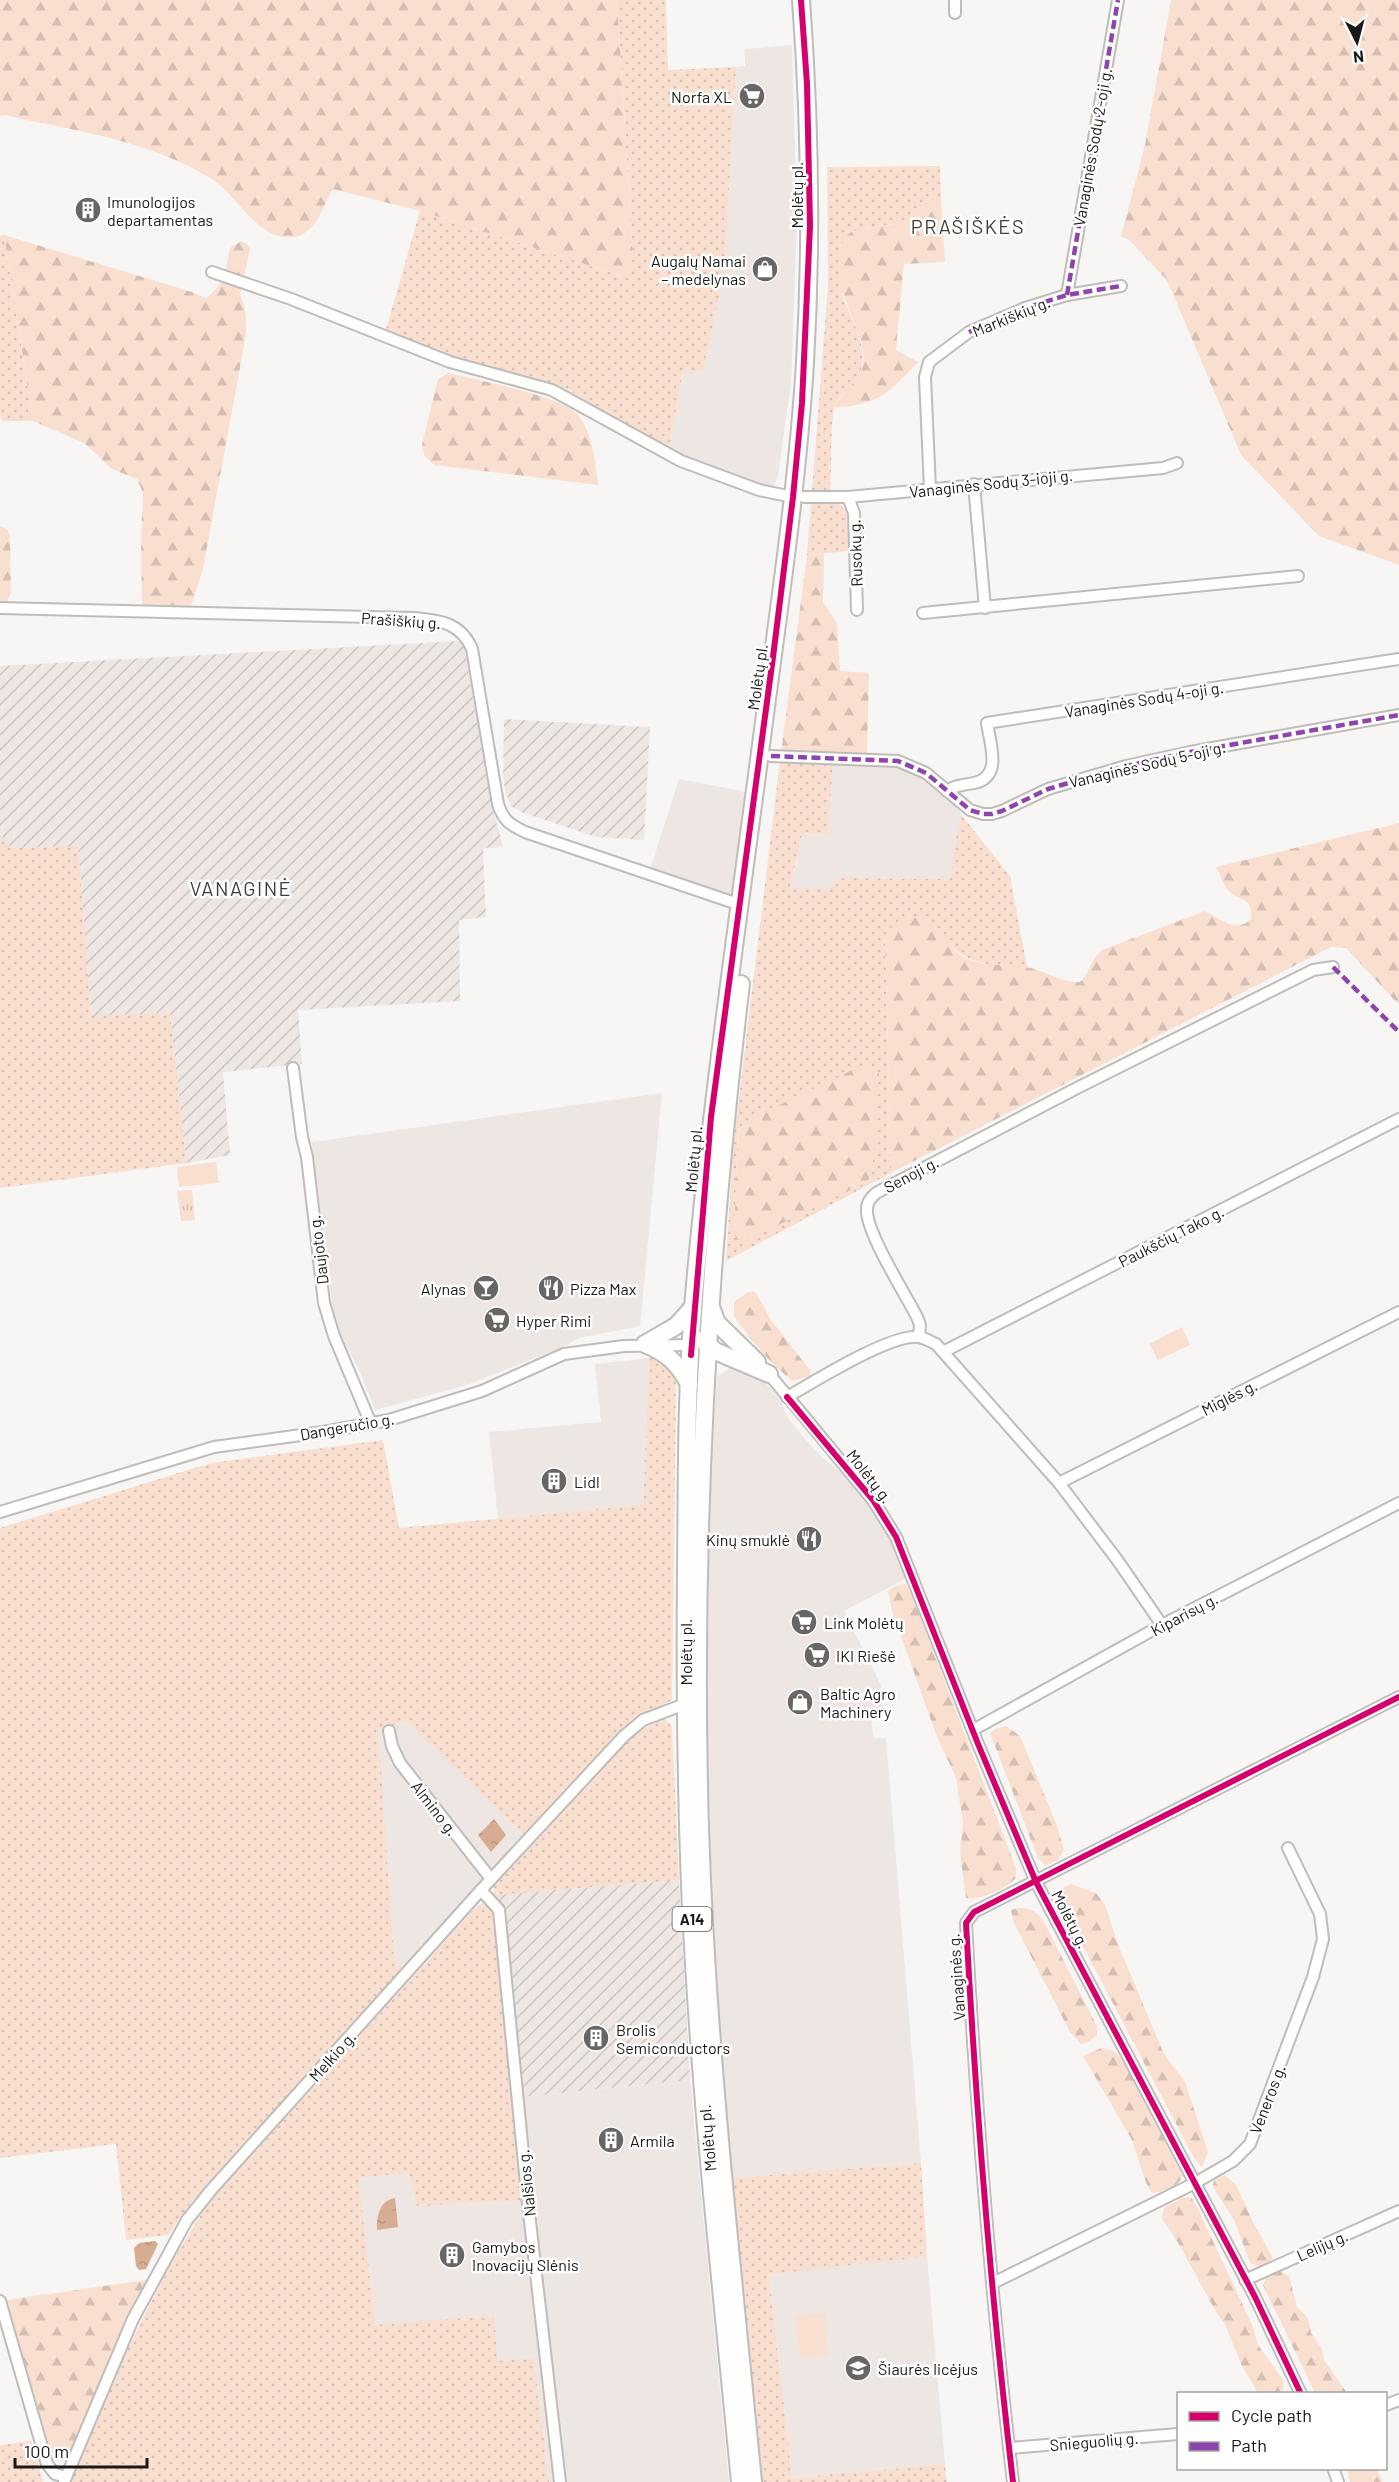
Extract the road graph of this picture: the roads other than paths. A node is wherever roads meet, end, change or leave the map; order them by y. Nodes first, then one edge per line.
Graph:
1 (801, 0) edge
2 (812, 0) edge
3 (955, 0) edge
4 (1118, 0) edge
5 (955, 13) dead end
6 (212, 272) dead end
7 (1120, 286) dead end
8 (1067, 295) junction
9 (1177, 463) dead end
10 (974, 484) junction
11 (930, 489) junction
12 (848, 496) junction
13 (799, 497) junction
14 (1298, 576) dead end
15 (0, 608) edge
16 (985, 608) junction
17 (857, 610) dead end
18 (923, 614) dead end
19 (1399, 659) edge
20 (1399, 715) edge
21 (771, 756) junction
22 (947, 791) junction
23 (741, 903) junction
24 (1333, 967) dead end
25 (293, 1068) dead end
26 (1399, 1119) edge
27 (710, 1303) junction
28 (1399, 1312) edge
29 (693, 1314) junction
30 (919, 1337) junction
31 (645, 1344) junction
32 (697, 1348) junction
33 (943, 1352) junction
34 (743, 1357) junction
35 (769, 1374) joint
36 (698, 1385) junction
37 (787, 1397) junction
38 (371, 1424) junction
39 (1059, 1483) junction
40 (1399, 1503) edge
41 (0, 1512) edge
42 (1162, 1626) junction
43 (1398, 1700) edge
44 (685, 1704) junction
45 (973, 1730) junction
46 (389, 1731) dead end
47 (1288, 1848) dead end
48 (491, 1880) junction
49 (1036, 1882) junction
50 (481, 1890) junction
51 (1195, 2183) junction
52 (1399, 2211) edge
53 (1245, 2280) junction
54 (993, 2283) junction
55 (0, 2301) edge
56 (1296, 2392) edge
57 (1177, 2434) edge
58 (1009, 2448) junction
59 (65, 2480) edge
60 (560, 2482) edge
61 (740, 2482) edge
62 (753, 2482) edge
63 (1013, 2482) edge

1 - 13 highway, Molėtų pl. / A14
2 - 13 highway, Molėtų pl. / A14
3 - 5 street
4 - 8 street, Vanaginės Sodų 2-oji g.
6 - 13 street, Vanaginės Sodų 3-ioji g.
7 - 8 street, Markiškių g.
8 - 11 street, Markiškių g.
9 - 10 street, Vanaginės Sodų 3-ioji g.
10 - 11 street, Vanaginės Sodų 3-ioji g.
10 - 16 street
11 - 12 street, Vanaginės Sodų 3-ioji g.
12 - 13 street, Vanaginės Sodų 3-ioji g.
12 - 17 street, Rusokų g.
13 - 21 highway, Molėtų pl. / A14
13 - 23 highway, Molėtų pl. / A14
14 - 16 street
15 - 23 street, Prašiškių g.
16 - 18 street
19 - 22 street, Vanaginės Sodų 4-oji g.
20 - 22 street, Vanaginės Sodų 5-oji g.
21 - 22 street, Vanaginės Sodų 5-oji g.
21 - 27 highway, Molėtų pl. / A14
23 - 29 highway, Molėtų pl. / A14
24 - 30 street, Senoji g.
25 - 38 street, Daujoto g.
26 - 33 street, Paukščių Tako g.
27 - 32 highway, Molėtų pl. / A14
27 - 34 highway
28 - 39 street, Miglės g.
29 - 31 highway
29 - 32 highway
30 - 33 street
30 - 37 street
31 - 32 street, Dangeručio g.
31 - 36 highway
31 - 38 street, Dangeručio g.
32 - 34 highway
32 - 36 highway, Molėtų pl. / A14
33 - 39 street
34 - 35 highway
34 - 36 highway
35 - 37 street, Molėtų g.
36 - 44 highway, Molėtų pl. / A14
36 - 62 highway, Molėtų pl. / A14
37 - 45 street, Molėtų g.
38 - 41 street, Dangeručio g.
39 - 42 street
40 - 42 street, Kiparisų g.
42 - 45 street, Kiparisų g.
43 - 49 street, Vanaginės g.
44 - 48 street, Melkio g.
44 - 61 highway, Molėtų pl. / A14
45 - 49 street, Molėtų g.
46 - 48 street, Almino g.
47 - 51 street, Veneros g.
48 - 50 street, Melkio g.
49 - 51 street, Molėtų g.
49 - 54 street, Vanaginės g.
50 - 59 street, Melkio g.
50 - 60 street, Nalšios g.
51 - 53 street, Molėtų g.
51 - 54 street, Veneros g.
52 - 53 street, Lelijų g.
53 - 56 street, Molėtų g.
54 - 58 street, Vanaginės g.
55 - 59 street
57 - 58 street, Snieguolių g.
58 - 63 street, Vanaginės g.

